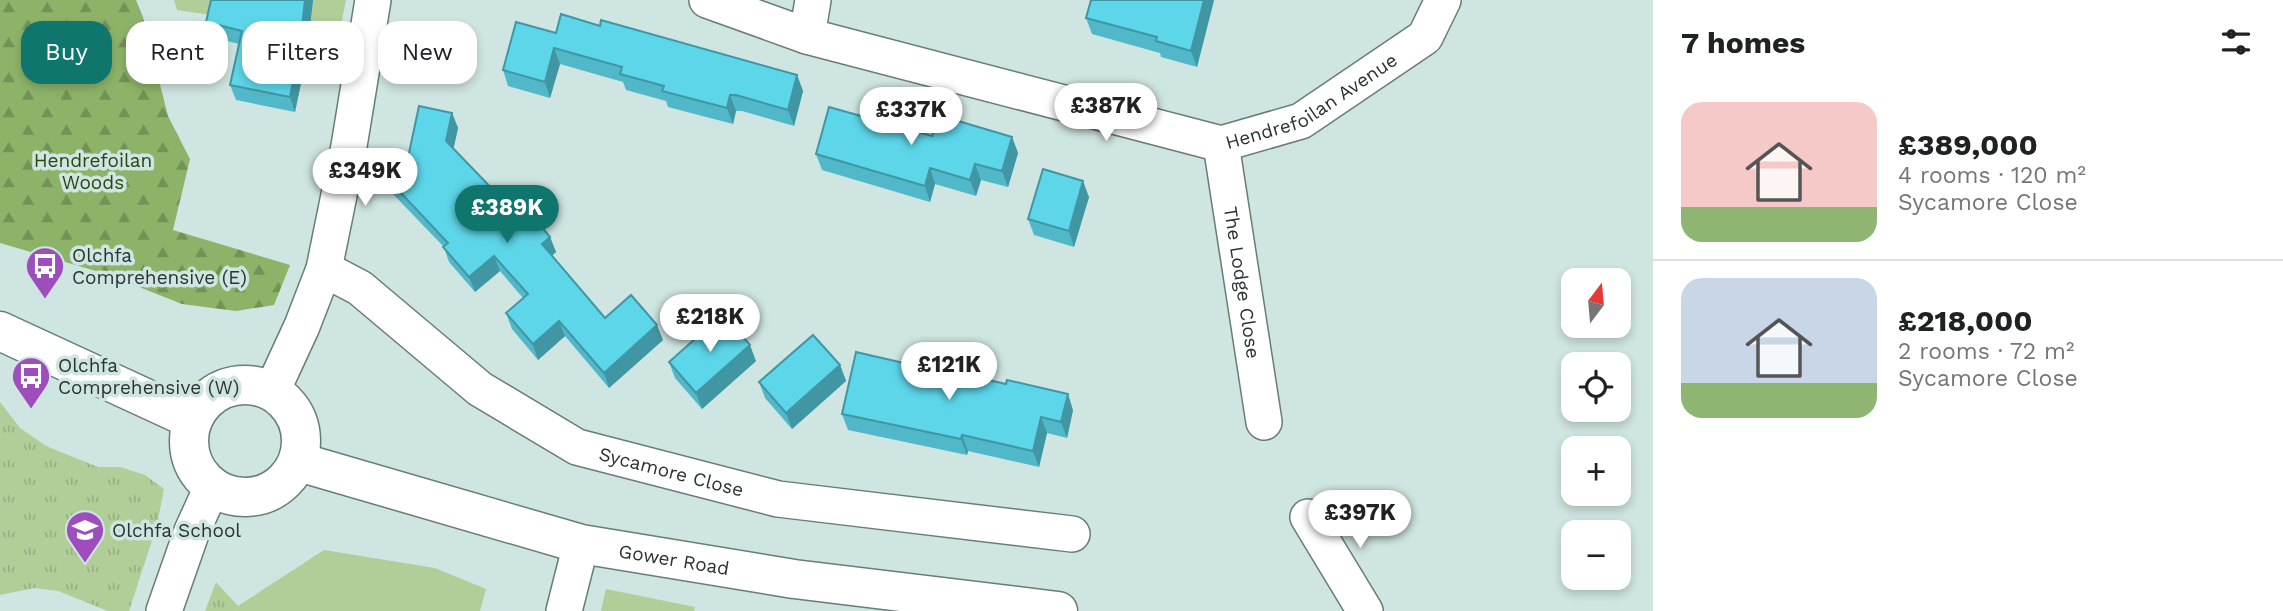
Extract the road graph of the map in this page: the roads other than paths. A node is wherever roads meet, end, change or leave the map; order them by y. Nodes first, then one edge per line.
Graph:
1 (373, 0) edge
2 (707, 0) edge
3 (813, 0) edge
4 (1443, 0) edge
5 (807, 36) junction
6 (1221, 144) junction
7 (324, 269) junction
8 (0, 331) edge
9 (272, 391) junction
10 (193, 420) junction
11 (1264, 422) dead end
12 (299, 462) junction
13 (212, 487) junction
14 (1308, 517) dead end
15 (1072, 534) dead end
16 (581, 544) junction
17 (164, 611) edge
18 (564, 611) edge
19 (1059, 611) edge
20 (1364, 611) edge

1 - 7 street
2 - 5 street, Hendrefoilan Avenue
3 - 5 street
4 - 6 street, Hendrefoilan Avenue
5 - 6 street, Hendrefoilan Avenue
6 - 11 street, The Lodge Close
7 - 9 street
7 - 15 street, Sycamore Close
8 - 10 main road
9 - 10 main road
9 - 12 main road
10 - 13 main road
12 - 13 main road
12 - 16 main road, Gower Road
13 - 17 street
14 - 20 street
16 - 18 street
16 - 19 main road, Gower Road

